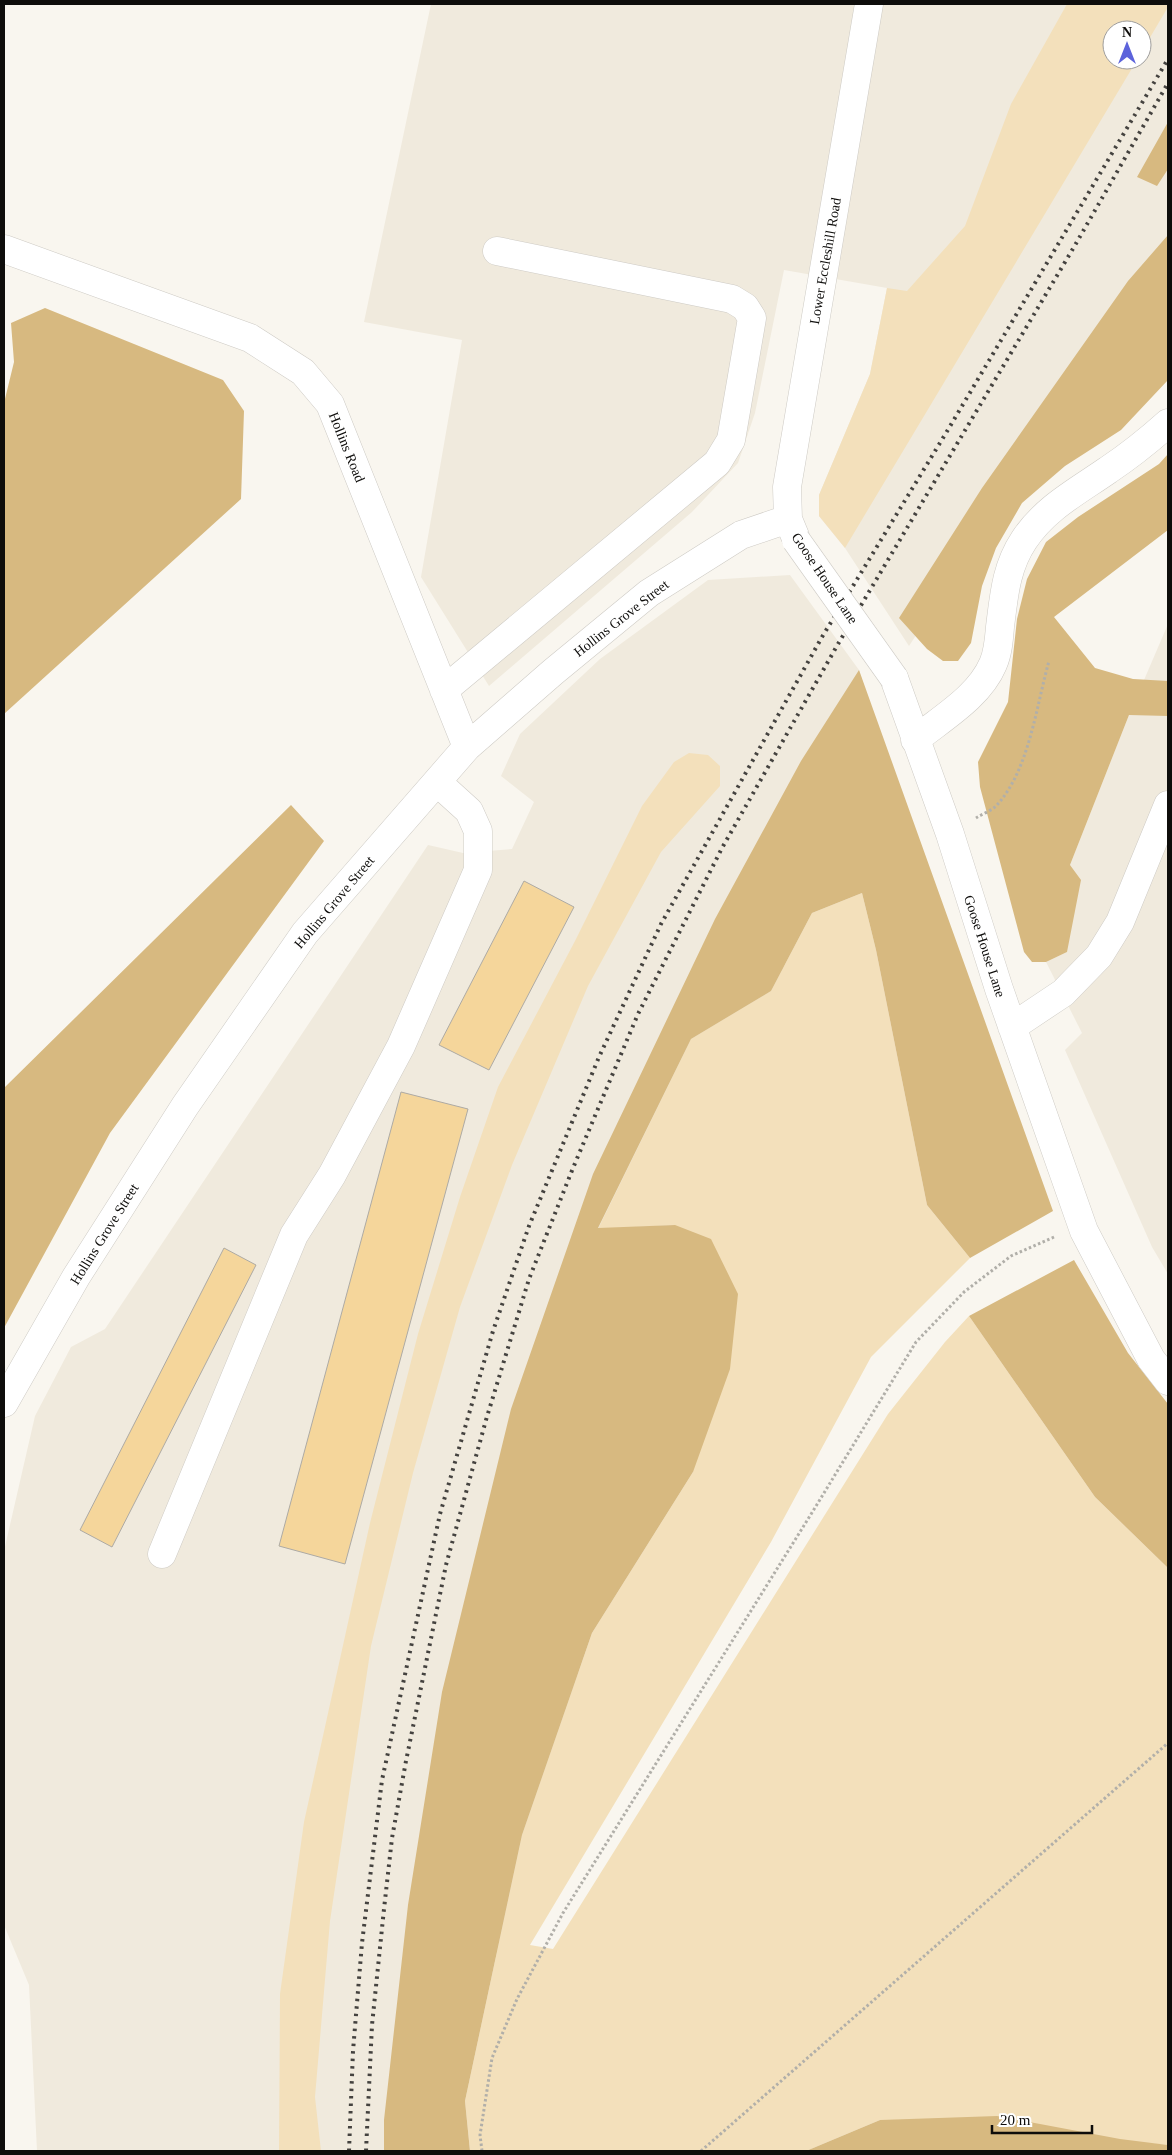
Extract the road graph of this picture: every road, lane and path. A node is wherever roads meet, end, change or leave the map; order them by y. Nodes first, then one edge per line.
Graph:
1 (869, 4) edge
2 (4, 249) edge
3 (497, 251) dead end
4 (1168, 424) edge
5 (792, 530) junction
6 (1049, 662) dead end
7 (444, 690) junction
8 (915, 740) junction
9 (467, 747) junction
10 (437, 782) junction
11 (1168, 805) edge
12 (950, 834) junction
13 (1012, 1027) junction
14 (1082, 1225) junction
15 (1168, 1381) edge
16 (4, 1403) edge
17 (162, 1554) dead end
18 (1168, 1742) edge
19 (482, 2151) edge
20 (701, 2151) edge

1 - 5 street, Lower Eccleshill Road
2 - 7 street, Hollins Road
3 - 7 street
4 - 8 street
5 - 8 street, Goose House Lane, bridge
5 - 9 street, Hollins Grove Street
6 - 12 path
7 - 9 street, Hollins Road
8 - 12 street, Goose House Lane
9 - 10 street, Hollins Grove Street
10 - 16 street, Hollins Grove Street
10 - 17 street
11 - 13 street
12 - 13 street, Goose House Lane
13 - 14 street, Goose House Lane
14 - 15 street, Goose House Lane
14 - 19 path
18 - 20 path

